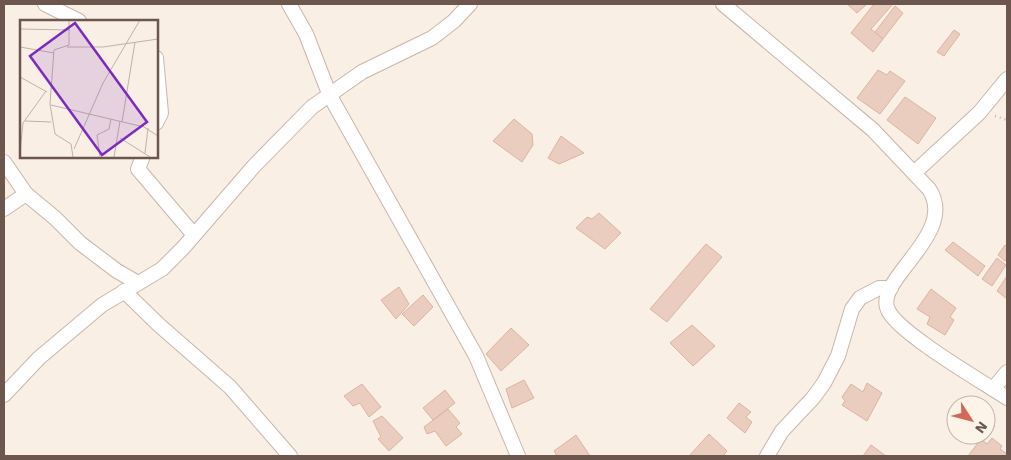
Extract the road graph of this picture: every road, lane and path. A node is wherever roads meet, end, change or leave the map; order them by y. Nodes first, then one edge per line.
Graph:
1 (45, 4) edge
2 (289, 4) edge
3 (470, 4) edge
4 (724, 4) edge
5 (76, 20) edge
6 (1007, 79) edge
7 (158, 86) edge
8 (330, 96) junction
9 (158, 118) edge
10 (142, 158) edge
11 (4, 162) edge
12 (914, 173) junction
13 (26, 194) junction
14 (4, 209) edge
15 (194, 235) junction
16 (138, 283) junction
17 (891, 288) junction
18 (124, 291) junction
19 (1007, 372) edge
20 (993, 389) junction
21 (4, 394) edge
22 (1007, 398) edge
23 (290, 456) edge
24 (518, 456) edge
25 (767, 456) edge

1 - 5 street
2 - 8 street
3 - 8 street
4 - 12 street
6 - 12 street
7 - 9 street
8 - 15 street
8 - 24 street
10 - 15 street
11 - 13 street
12 - 17 street
13 - 14 street
13 - 16 street
15 - 16 street
16 - 18 street
17 - 20 street
17 - 25 street
18 - 21 street
18 - 23 street
19 - 20 street
20 - 22 street

